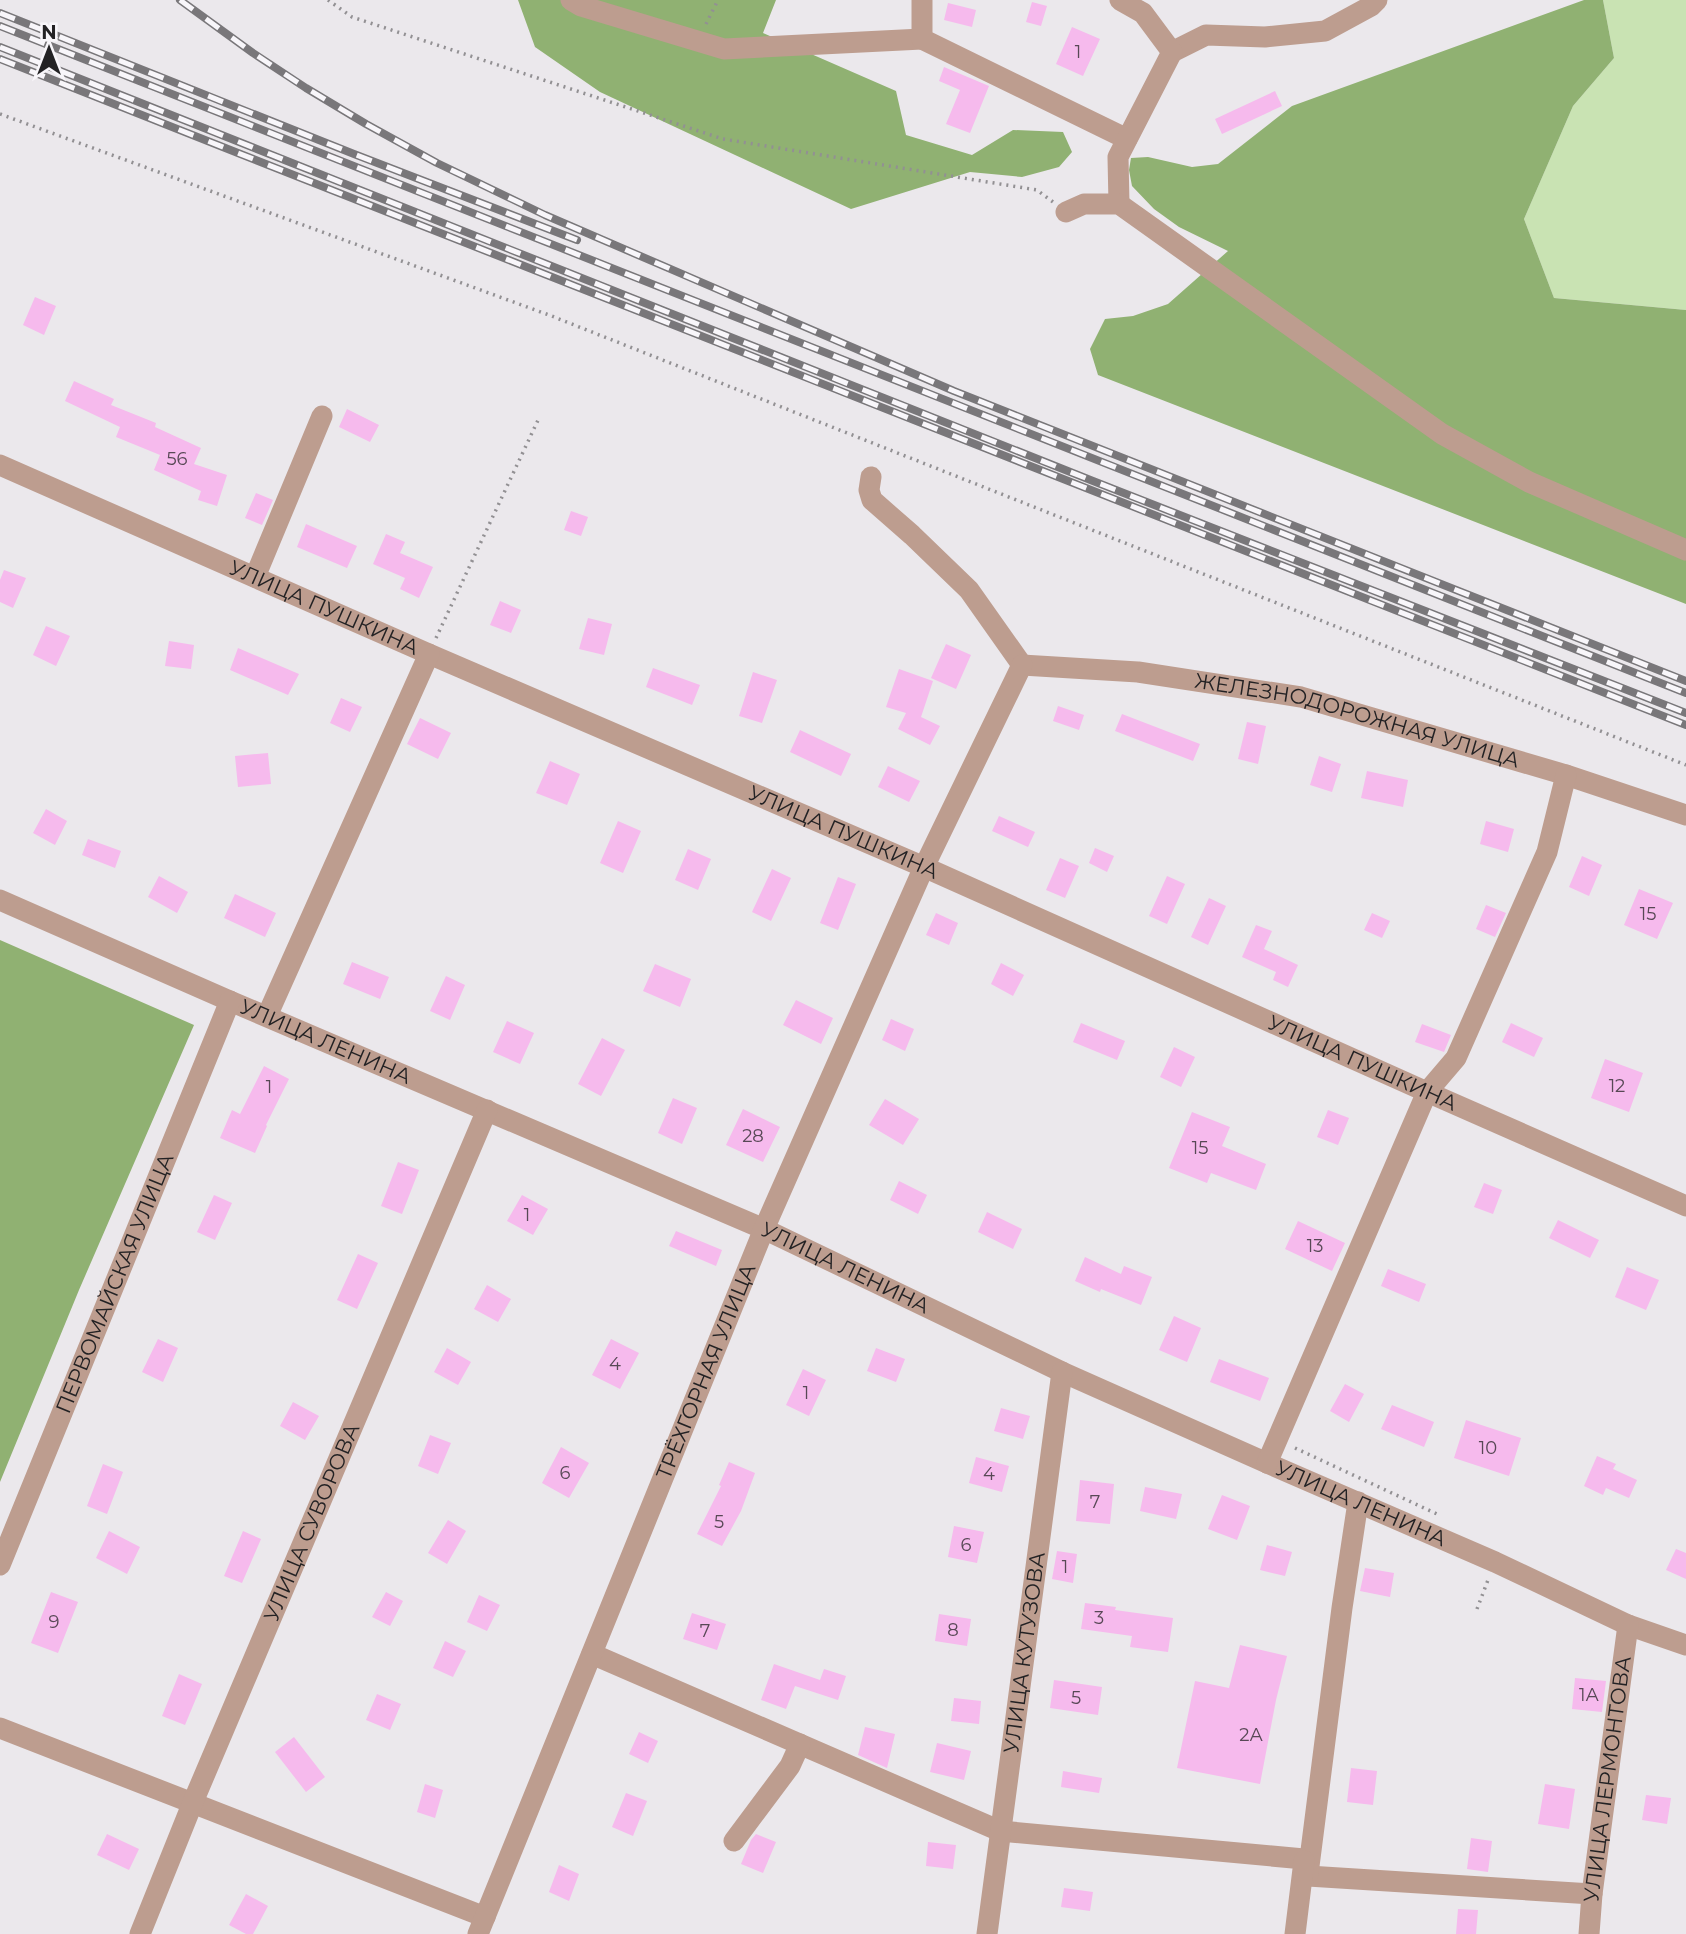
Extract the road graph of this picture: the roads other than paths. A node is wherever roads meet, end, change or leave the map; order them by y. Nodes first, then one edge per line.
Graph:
1 (571, 0) edge
2 (922, 0) edge
3 (1119, 0) edge
4 (1377, 0) edge
5 (922, 39) junction
6 (1172, 52) junction
7 (1128, 139) junction
8 (1119, 204) junction
9 (1066, 212) road end
10 (322, 416) dead end
11 (0, 465) edge
12 (871, 477) dead end
13 (1686, 550) edge
14 (256, 577) junction
15 (429, 654) junction
16 (1022, 665) junction
17 (1566, 775) junction
18 (1686, 815) edge
19 (924, 867) junction
20 (0, 900) edge
21 (230, 1001) junction
22 (267, 1016) junction
23 (1427, 1092) junction
24 (487, 1111) junction
25 (1686, 1206) edge
26 (764, 1229) junction
27 (1062, 1372) junction
28 (1267, 1464) junction
29 (1358, 1502) junction
30 (0, 1565) edge
31 (1628, 1625) junction
32 (1686, 1646) edge
33 (593, 1654) junction
34 (0, 1728) edge
35 (800, 1744) junction
36 (193, 1802) junction
37 (1000, 1831) junction
38 (734, 1841) dead end
39 (1306, 1868) junction
40 (1592, 1895) junction
41 (482, 1925) edge
42 (140, 1934) edge
43 (987, 1934) edge
44 (1295, 1934) edge
45 (1589, 1934) edge

1 - 5 street
2 - 5 street
3 - 6 street
4 - 6 street
5 - 7 street
6 - 7 street
7 - 8 street
8 - 9 street
8 - 13 street
10 - 14 street
11 - 14 street, УЛИЦА ПУШКИНА
12 - 16 street
14 - 15 street, УЛИЦА ПУШКИНА
15 - 19 street, УЛИЦА ПУШКИНА
15 - 22 street
16 - 17 street, ЖЕЛЕЗНОДОРОЖНАЯ УЛИЦА
16 - 19 street, ТРЁХГОРНАЯ УЛИЦА
17 - 18 street, ЖЕЛЕЗНОДОРОЖНАЯ УЛИЦА
17 - 23 street
19 - 23 street, УЛИЦА ПУШКИНА
19 - 26 street, ТРЁХГОРНАЯ УЛИЦА
20 - 21 street, УЛИЦА ЛЕНИНА
21 - 22 street, УЛИЦА ЛЕНИНА
21 - 30 street, ПЕРВОМАЙСКАЯ УЛИЦА
22 - 24 street, УЛИЦА ЛЕНИНА
23 - 25 street, УЛИЦА ПУШКИНА
23 - 28 street
24 - 26 street, УЛИЦА ЛЕНИНА
24 - 36 street, УЛИЦА СУВОРОВА
26 - 27 street, УЛИЦА ЛЕНИНА
26 - 33 street, ТРЁХГОРНАЯ УЛИЦА
27 - 28 street, УЛИЦА ЛЕНИНА
27 - 37 street, УЛИЦА КУТУЗОВА
28 - 29 street, УЛИЦА ЛЕНИНА
29 - 31 street, УЛИЦА ЛЕНИНА
29 - 39 street
31 - 32 street, УЛИЦА ЛЕНИНА
31 - 40 street, УЛИЦА ЛЕРМОНТОВА
33 - 35 street
33 - 41 street, ТРЁХГОРНАЯ УЛИЦА
34 - 36 street
35 - 37 street
35 - 38 street
36 - 41 street
36 - 42 street, УЛИЦА СУВОРОВА
37 - 39 street
37 - 43 street, УЛИЦА КУТУЗОВА
39 - 40 street
39 - 44 street
40 - 45 street, УЛИЦА ЛЕРМОНТОВА

